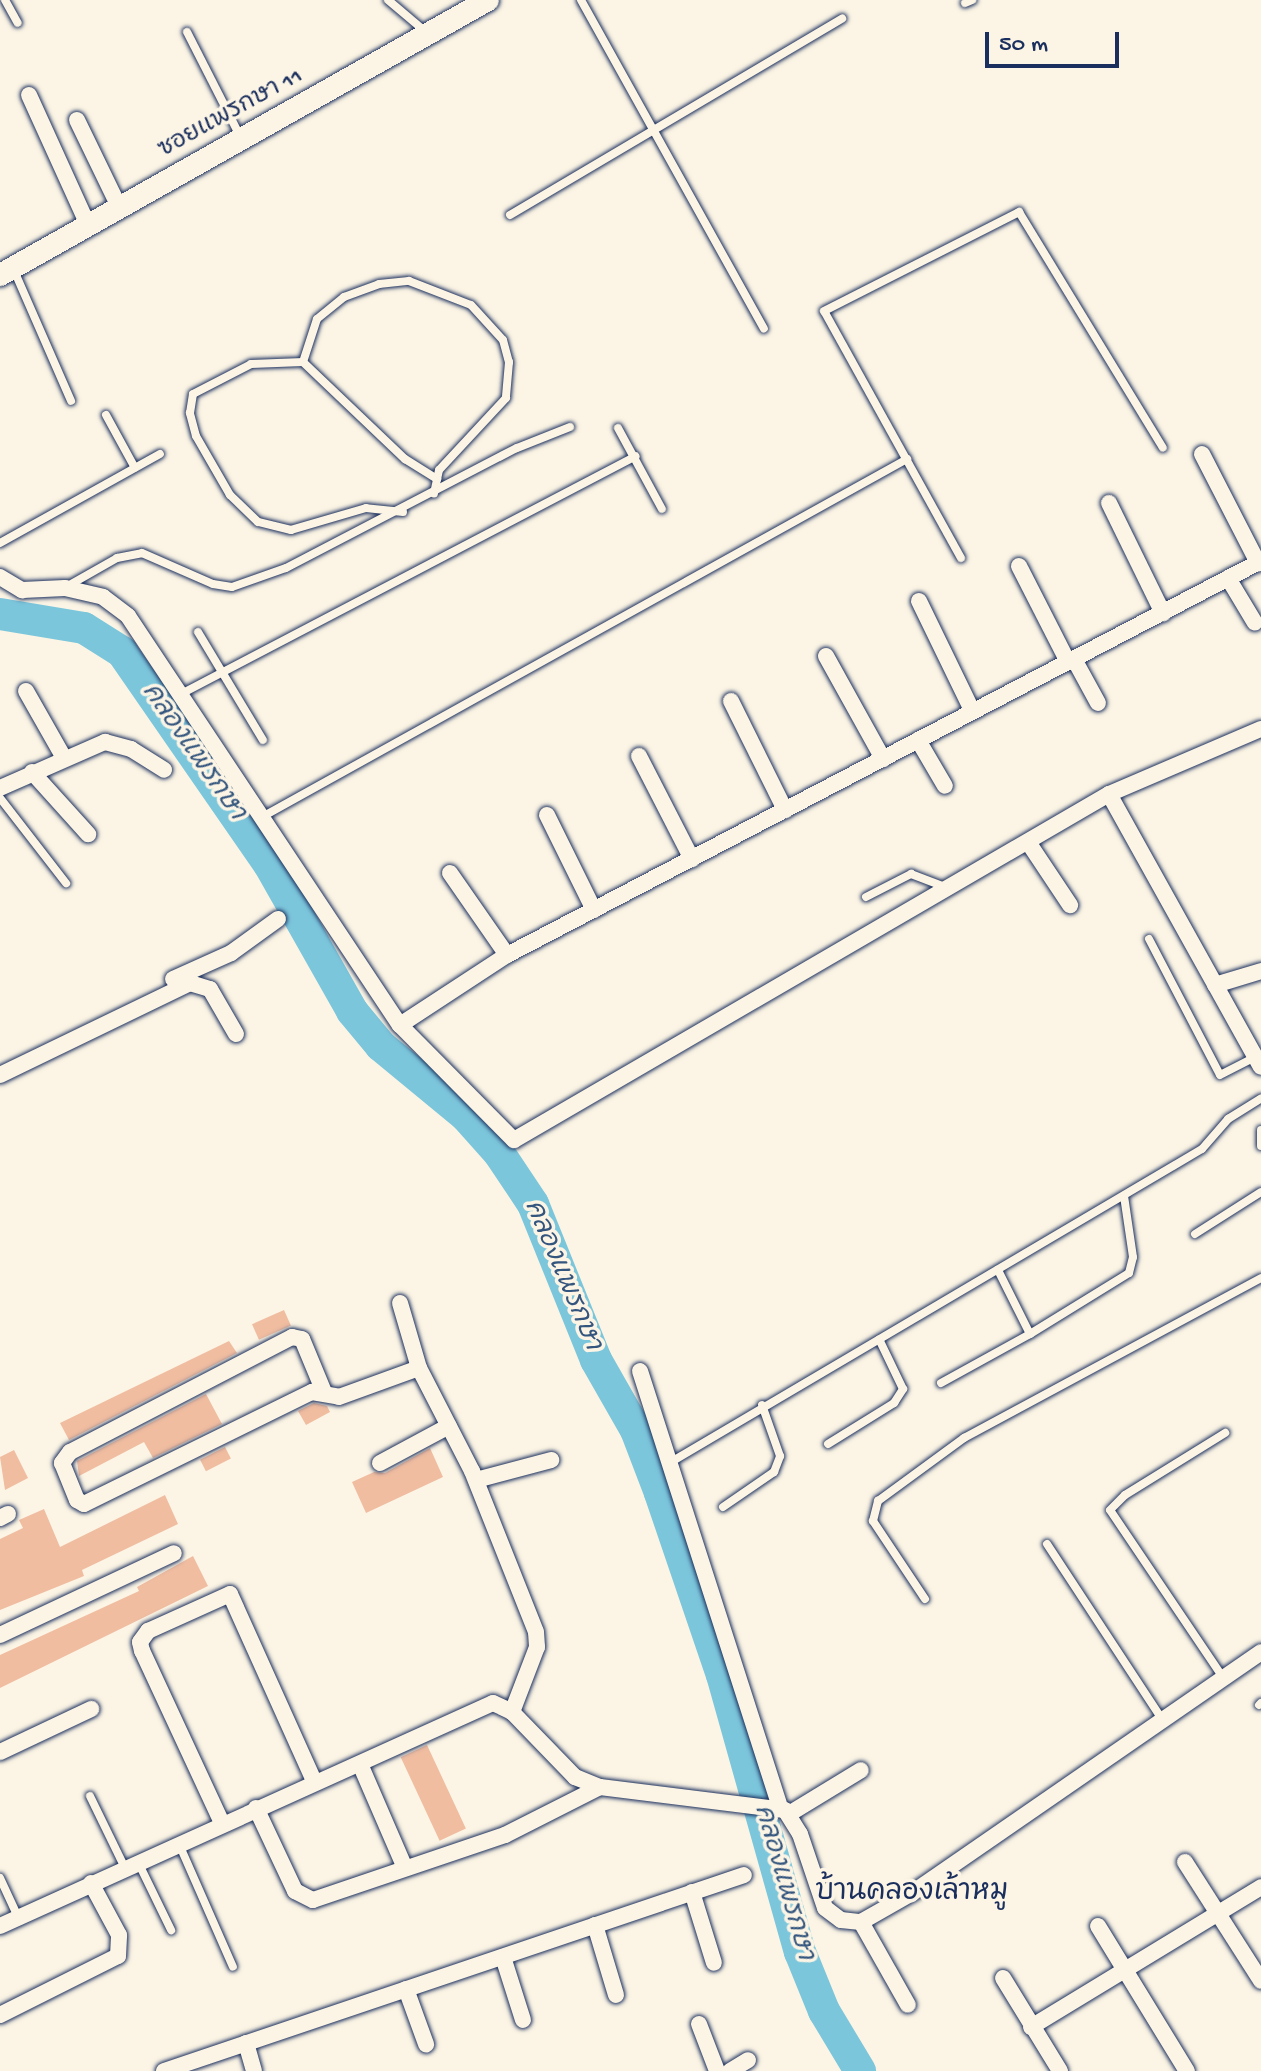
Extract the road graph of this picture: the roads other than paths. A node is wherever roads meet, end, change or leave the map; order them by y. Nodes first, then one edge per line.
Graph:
1 (5, 0) edge
2 (388, 0) edge
3 (488, 0) edge
4 (581, 0) edge
5 (842, 19) dead end
6 (18, 23) dead end
7 (187, 32) dead end
8 (428, 34) junction
9 (29, 95) dead end
10 (77, 120) dead end
11 (653, 130) junction
12 (241, 138) junction
13 (119, 207) junction
14 (510, 215) dead end
15 (88, 225) junction
16 (6, 271) edge
17 (764, 329) dead end
18 (303, 362) junction
19 (71, 401) dead end
20 (106, 415) dead end
21 (570, 427) dead end
22 (618, 428) dead end
23 (1163, 448) dead end
24 (160, 454) dead end
25 (1202, 454) dead end
26 (636, 456) junction
27 (907, 459) junction
28 (135, 468) junction
29 (437, 479) junction
30 (434, 493) junction
31 (1109, 503) dead end
32 (662, 509) dead end
33 (403, 512) junction
34 (0, 543) edge
35 (961, 558) dead end
36 (1260, 562) edge
37 (1019, 566) dead end
38 (0, 577) edge
39 (1228, 578) junction
40 (65, 588) junction
41 (919, 601) dead end
42 (1163, 613) junction
43 (1255, 623) dead end
44 (198, 632) dead end
45 (826, 656) dead end
46 (1071, 661) junction
47 (222, 673) junction
48 (26, 691) dead end
49 (180, 695) junction
50 (731, 701) dead end
51 (1098, 703) dead end
52 (973, 712) junction
53 (1261, 729) edge
54 (263, 740) dead end
55 (918, 740) junction
56 (639, 756) dead end
57 (64, 758) junction
58 (883, 759) junction
59 (164, 770) dead end
60 (32, 772) junction
61 (945, 786) dead end
62 (0, 788) edge
63 (1109, 794) junction
64 (0, 798) edge
65 (785, 810) junction
66 (547, 815) dead end
67 (261, 817) junction
68 (88, 834) dead end
69 (1028, 842) junction
70 (692, 859) junction
71 (450, 873) dead end
72 (66, 883) dead end
73 (949, 889) junction
74 (866, 897) dead end
75 (1070, 905) dead end
76 (594, 910) junction
77 (278, 919) dead end
78 (1149, 939) dead end
79 (507, 955) junction
80 (1261, 971) edge
81 (1215, 985) junction
82 (142, 1005) junction
83 (400, 1025) junction
84 (236, 1034) dead end
85 (1258, 1062) edge
86 (0, 1075) edge
87 (1261, 1098) edge
88 (1261, 1130) edge
89 (1261, 1146) edge
90 (1261, 1192) edge
91 (1124, 1196) junction
92 (1195, 1234) dead end
93 (998, 1270) junction
94 (1261, 1278) edge
95 (400, 1303) dead end
96 (1030, 1334) junction
97 (879, 1339) junction
98 (419, 1368) junction
99 (640, 1371) dead end
100 (941, 1383) dead end
101 (324, 1392) junction
102 (762, 1405) junction
103 (449, 1426) junction
104 (1225, 1433) dead end
105 (828, 1444) dead end
106 (551, 1460) dead end
107 (671, 1462) junction
108 (380, 1463) dead end
109 (476, 1480) junction
110 (723, 1507) dead end
111 (1047, 1544) dead end
112 (174, 1553) dead end
113 (925, 1599) dead end
114 (0, 1635) edge
115 (1261, 1652) edge
116 (1222, 1676) junction
117 (91, 1709) dead end
118 (512, 1712) junction
119 (1162, 1719) junction
120 (0, 1752) edge
121 (360, 1764) junction
122 (861, 1770) dead end
123 (314, 1781) junction
124 (600, 1787) junction
125 (90, 1796) dead end
126 (256, 1808) junction
127 (780, 1810) junction
128 (222, 1823) junction
129 (179, 1844) junction
130 (1185, 1862) dead end
131 (132, 1865) junction
132 (405, 1868) junction
133 (744, 1875) dead end
134 (0, 1878) edge
135 (91, 1883) junction
136 (1261, 1887) edge
137 (692, 1892) junction
138 (1219, 1913) junction
139 (18, 1917) junction
140 (861, 1922) junction
141 (595, 1925) junction
142 (0, 1926) edge
143 (1098, 1926) dead end
144 (171, 1930) dead end
145 (503, 1957) junction
146 (714, 1963) dead end
147 (233, 1967) dead end
148 (1125, 1970) junction
149 (1003, 1978) dead end
150 (1261, 1981) edge
151 (406, 1989) junction
152 (616, 1995) dead end
153 (908, 2005) dead end
154 (0, 2015) edge
155 (523, 2020) dead end
156 (699, 2024) dead end
157 (1031, 2027) junction
158 (246, 2043) junction
159 (426, 2044) dead end
160 (748, 2060) dead end
161 (1055, 2069) edge
162 (164, 2071) edge
163 (254, 2071) edge
164 (717, 2071) edge
165 (730, 2071) edge
166 (1187, 2071) edge

1 - 6 lane
2 - 8 lane
3 - 8 street, ซอยแพรกษา 11
4 - 11 lane
5 - 11 lane
7 - 12 lane
8 - 12 street, ซอยแพรกษา 11
9 - 15 street
10 - 13 street
11 - 14 lane
11 - 17 lane
12 - 13 street, ซอยแพรกษา 11
13 - 15 street, ซอยแพรกษา 11
15 - 16 street, ซอยแพรกษา 11
16 - 19 lane
18 - 29 lane
18 - 29 lane
18 - 33 lane
20 - 28 lane
21 - 30 lane
22 - 26 lane
23 - 27 lane
24 - 28 lane
25 - 36 street
26 - 32 lane
26 - 47 lane
27 - 35 lane
27 - 67 lane
28 - 34 lane
29 - 30 lane
30 - 33 lane
31 - 42 street
33 - 40 lane
36 - 39 street
37 - 46 street
38 - 40 street
39 - 42 street
39 - 43 street
40 - 49 street
41 - 52 street
42 - 46 street
44 - 47 lane
45 - 58 street
46 - 51 street
46 - 52 street
47 - 49 lane
47 - 54 lane
48 - 57 street
49 - 67 street
50 - 65 street
52 - 55 street
53 - 63 street
55 - 58 street
55 - 61 street
56 - 70 street
57 - 59 street
57 - 60 street
58 - 65 street
60 - 62 street
60 - 68 street
63 - 69 street
63 - 81 street
64 - 72 lane
65 - 70 street
66 - 76 street
67 - 83 street
69 - 73 street
69 - 75 street
70 - 76 street
71 - 79 street
73 - 74 lane
73 - 83 street
76 - 79 street
77 - 82 street
78 - 85 lane
79 - 83 street
80 - 81 street
81 - 85 street
82 - 84 street
82 - 86 street
87 - 91 lane
88 - 89 lane
90 - 92 lane
91 - 93 lane
91 - 96 lane
93 - 96 lane
93 - 97 lane
94 - 113 lane
95 - 98 street
96 - 100 lane
97 - 102 lane
97 - 105 lane
98 - 101 street
98 - 103 street
99 - 107 street
101 - 101 street
102 - 107 lane
102 - 110 lane
103 - 108 street
103 - 109 street
104 - 116 lane
106 - 109 street
107 - 127 street
109 - 118 street
111 - 119 lane
112 - 114 street
115 - 116 street
116 - 119 street
117 - 120 street
118 - 121 street
118 - 124 street
119 - 140 street
121 - 123 street
121 - 132 street
122 - 127 street
123 - 126 street
123 - 128 street
124 - 127 street
124 - 132 street
125 - 131 lane
126 - 128 street
126 - 132 street
127 - 140 street
128 - 129 street
129 - 131 street
129 - 147 lane
130 - 138 street
131 - 135 street
131 - 144 lane
133 - 137 street
134 - 139 lane
135 - 139 street
135 - 154 street
136 - 138 street
137 - 141 street
137 - 146 street
138 - 148 street
138 - 150 street
139 - 142 street
140 - 153 street
141 - 145 street
141 - 152 street
143 - 148 street
145 - 151 street
145 - 155 street
148 - 157 street
148 - 166 street
149 - 157 street
151 - 158 street
151 - 159 street
156 - 164 street
157 - 161 street
158 - 162 street
158 - 163 street
160 - 165 street

